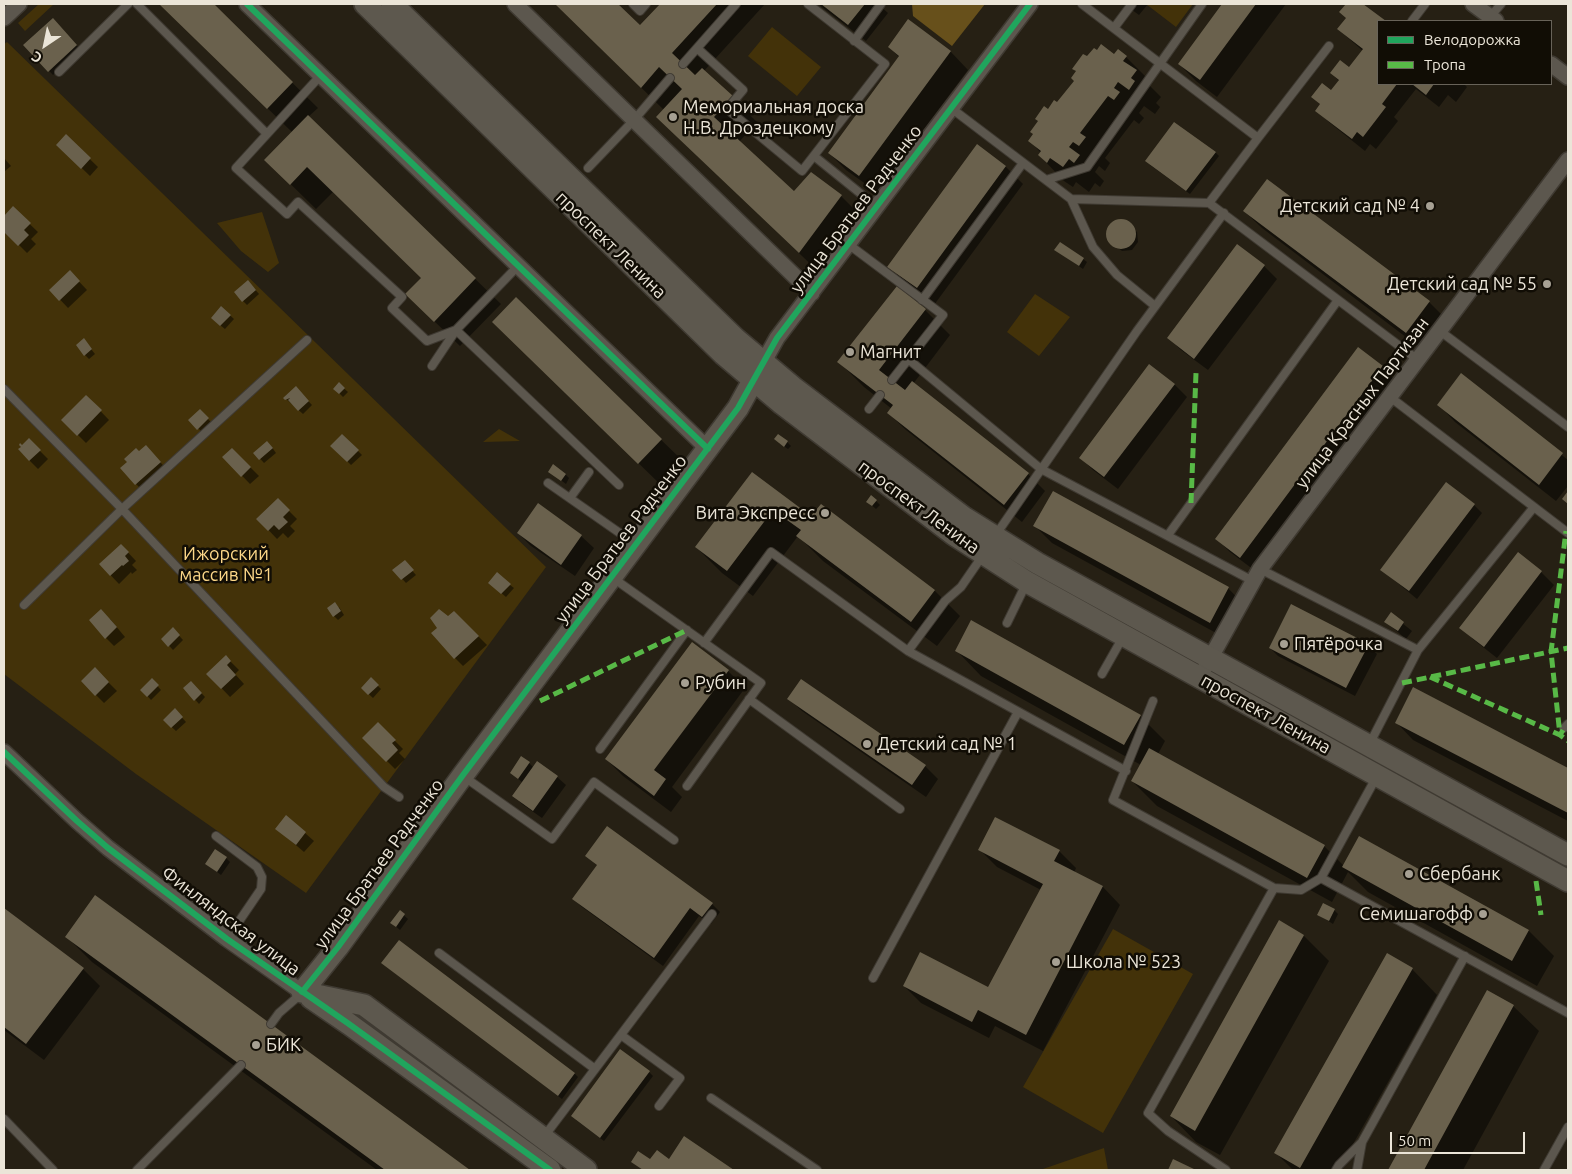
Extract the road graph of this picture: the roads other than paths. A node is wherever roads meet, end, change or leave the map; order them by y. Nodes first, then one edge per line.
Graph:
1 (19, 4) edge
2 (128, 4) edge
3 (137, 4) edge
4 (247, 4) edge
5 (365, 4) edge
6 (392, 4) edge
7 (514, 4) edge
8 (633, 4) edge
9 (646, 4) edge
10 (736, 4) edge
11 (808, 4) edge
12 (881, 4) edge
13 (1030, 4) edge
14 (1082, 4) edge
15 (1132, 4) edge
16 (1202, 4) edge
17 (1425, 4) edge
18 (1473, 4) edge
19 (1501, 4) edge
20 (4, 18) edge
21 (1493, 19) edge
22 (1413, 20) edge
23 (1114, 28) junction
24 (854, 40) junction
25 (1329, 46) dead end
26 (698, 49) junction
27 (1161, 63) junction
28 (683, 64) dead end
29 (1552, 65) edge
30 (59, 72) dead end
31 (321, 75) junction
32 (1568, 77) edge
33 (670, 78) dead end
34 (951, 108) junction
35 (634, 120) junction
36 (267, 134) junction
37 (1258, 138) junction
38 (814, 156) junction
39 (1568, 160) edge
40 (1024, 163) junction
41 (588, 168) dead end
42 (1046, 180) junction
43 (1071, 199) junction
44 (1210, 203) junction
45 (876, 206) junction
46 (1224, 213) junction
47 (848, 244) junction
48 (518, 266) junction
49 (812, 293) junction
50 (922, 300) junction
51 (1338, 300) junction
52 (1155, 306) junction
53 (456, 330) junction
54 (1440, 331) junction
55 (307, 340) dead end
56 (908, 360) junction
57 (1418, 360) junction
58 (432, 366) dead end
59 (758, 372) junction
60 (892, 380) dead end
61 (4, 389) edge
62 (880, 395) dead end
63 (1390, 397) junction
64 (869, 409) dead end
65 (1568, 428) edge
66 (708, 449) junction
67 (1042, 469) junction
68 (588, 472) dead end
69 (548, 483) dead end
70 (619, 484) dead end
71 (570, 498) junction
72 (1534, 507) junction
73 (122, 509) junction
74 (1568, 533) edge
75 (1168, 535) junction
76 (635, 544) junction
77 (988, 546) junction
78 (1257, 575) junction
79 (611, 576) junction
80 (1027, 582) junction
81 (24, 605) dead end
82 (1007, 623) dead end
83 (687, 630) junction
84 (1124, 636) junction
85 (704, 643) junction
86 (1418, 650) junction
87 (908, 651) junction
88 (1211, 658) junction
89 (1102, 674) dead end
90 (1200, 677) junction
91 (749, 699) junction
92 (1153, 701) dead end
93 (1018, 712) junction
94 (1369, 745) junction
95 (600, 749) dead end
96 (4, 752) edge
97 (1126, 771) junction
98 (463, 775) junction
99 (1377, 775) junction
100 (687, 786) dead end
101 (399, 797) dead end
102 (900, 809) dead end
103 (216, 836) dead end
104 (674, 840) dead end
105 (1568, 855) edge
106 (1321, 878) junction
107 (1568, 879) edge
108 (1274, 888) junction
109 (712, 914) dead end
110 (227, 939) junction
111 (439, 953) dead end
112 (1465, 956) junction
113 (873, 978) dead end
114 (302, 992) junction
115 (1568, 1013) edge
116 (271, 1024) dead end
117 (621, 1035) junction
118 (241, 1065) dead end
119 (595, 1069) junction
120 (712, 1098) dead end
121 (659, 1106) dead end
122 (4, 1119) edge
123 (1568, 1127) edge
124 (1362, 1142) junction
125 (536, 1147) junction
126 (53, 1170) edge
127 (137, 1170) edge
128 (550, 1170) edge
129 (586, 1170) edge
130 (817, 1170) edge
131 (1226, 1170) edge
132 (1336, 1170) edge
133 (1357, 1170) edge
134 (1544, 1170) edge

1 - 20 street
2 - 30 lane
3 - 36 lane
4 - 31 street
5 - 59 main road, проспект Ленина
6 - 59 main road, проспект Ленина
7 - 35 street
8 - 9 lane
10 - 26 lane
11 - 24 lane
12 - 24 lane
13 - 34 street, улица Братьев Радченко
14 - 23 lane
15 - 23 lane
16 - 27 lane
17 - 22 lane
18 - 21 street
19 - 21 lane
23 - 27 lane
24 - 38 lane
25 - 37 lane
26 - 28 lane
26 - 38 lane
27 - 37 lane
27 - 42 lane
29 - 32 street
31 - 36 lane
31 - 48 street
33 - 35 lane
34 - 40 lane
34 - 45 street, улица Братьев Радченко
35 - 41 lane
35 - 49 street
36 - 53 lane
37 - 44 lane
38 - 45 lane
39 - 54 street, улица Красных Партизан
40 - 42 lane
40 - 50 lane
42 - 43 lane
43 - 44 lane
43 - 52 lane
44 - 46 lane
45 - 47 street, улица Братьев Радченко
46 - 51 lane
46 - 52 lane
47 - 49 street, улица Братьев Радченко
47 - 50 lane
48 - 53 lane
48 - 66 street
49 - 59 street, улица Братьев Радченко
50 - 56 lane
51 - 57 lane
51 - 75 lane
52 - 67 lane
53 - 58 lane
53 - 70 lane
54 - 57 street, улица Красных Партизан
54 - 65 lane
55 - 73 lane
56 - 60 lane
56 - 67 lane
57 - 63 street, улица Красных Партизан
59 - 66 main road, улица Братьев Радченко
59 - 77 main road, проспект Ленина
61 - 73 lane
62 - 64 lane
63 - 72 lane
63 - 78 street, улица Красных Партизан
66 - 76 main road, улица Братьев Радченко
67 - 75 lane
67 - 77 lane
68 - 71 lane
69 - 71 lane
71 - 76 lane
72 - 74 lane
72 - 86 lane
73 - 81 lane
73 - 101 lane
75 - 78 lane
76 - 79 main road, улица Братьев Радченко
77 - 80 main road, проспект Ленина
77 - 87 lane
77 - 88 main road, проспект Ленина
78 - 86 lane
78 - 88 street, улица Красных Партизан
79 - 83 lane
79 - 98 main road, улица Братьев Радченко
80 - 82 lane
80 - 84 main road, проспект Ленина
83 - 85 lane
83 - 95 lane
84 - 89 lane
84 - 90 main road, проспект Ленина
85 - 87 lane
85 - 91 lane
86 - 94 lane
87 - 93 lane
88 - 90 street, улица Красных Партизан
88 - 94 main road, проспект Ленина
90 - 99 main road, проспект Ленина
91 - 100 lane
91 - 102 lane
92 - 97 lane
93 - 97 lane
93 - 113 lane
94 - 105 main road, проспект Ленина
96 - 110 street, Финляндская улица
97 - 108 lane
98 - 104 lane
98 - 114 main road, улица Братьев Радченко
99 - 106 lane
99 - 107 main road, проспект Ленина
103 - 110 lane
106 - 108 lane
106 - 112 lane
108 - 131 lane
109 - 117 lane
110 - 114 street, Финляндская улица
111 - 119 lane
112 - 115 lane
112 - 124 lane
114 - 116 lane
114 - 125 main road, Финляндская улица
117 - 119 lane
117 - 121 lane
118 - 127 lane
119 - 125 lane
120 - 130 lane
122 - 126 lane
123 - 134 lane
124 - 132 lane
124 - 133 lane
125 - 128 main road, Финляндская улица
125 - 129 main road, Финляндская улица

